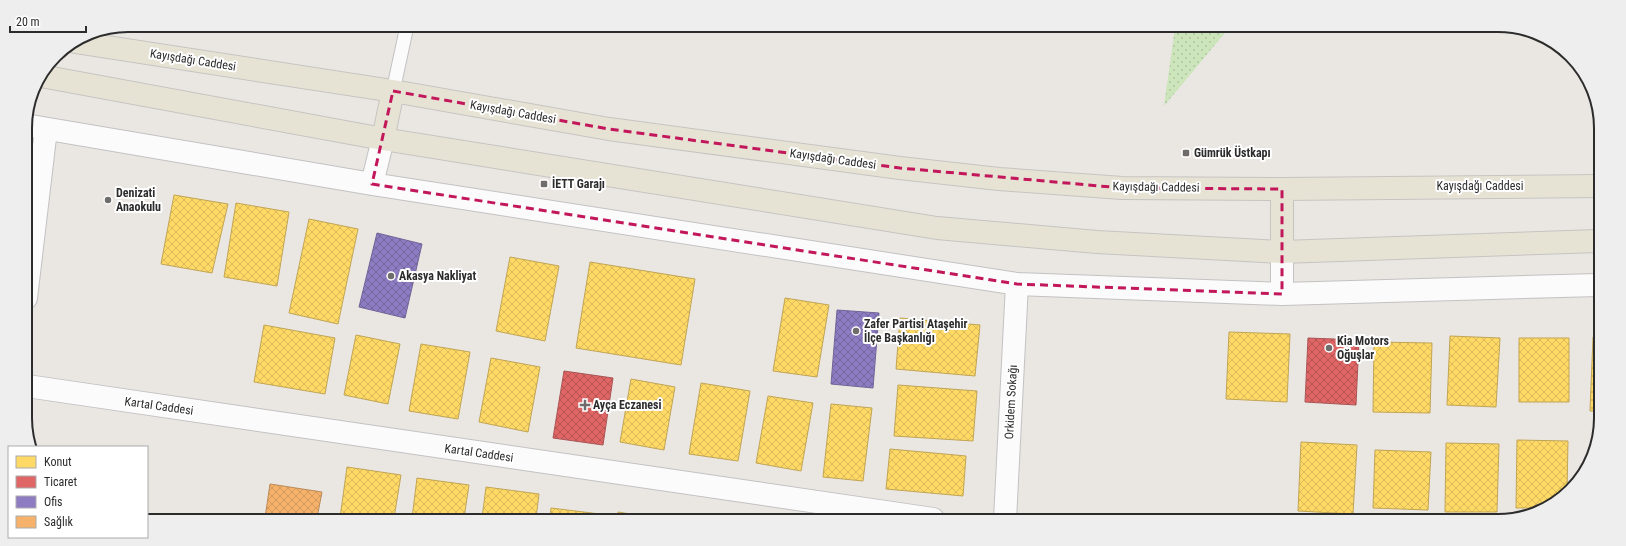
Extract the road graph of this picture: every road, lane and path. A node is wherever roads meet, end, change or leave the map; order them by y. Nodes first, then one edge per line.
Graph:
1 (405, 32) edge
2 (84, 43) edge
3 (47, 77) edge
4 (393, 91) junction
5 (32, 126) edge
6 (46, 129) junction
7 (383, 139) junction
8 (372, 184) junction
9 (1594, 186) edge
10 (1282, 189) junction
11 (1594, 241) edge
12 (32, 247) edge
13 (1282, 252) junction
14 (1017, 284) junction
15 (1594, 285) edge
16 (1282, 294) junction
17 (32, 387) edge
18 (898, 514) edge
19 (1005, 514) edge

1 - 4 lane
2 - 4 main road, Kayışdağı Caddesi
3 - 7 main road
4 - 7 main road
4 - 10 main road, Kayışdağı Caddesi
5 - 6 street
6 - 8 street
6 - 12 street
7 - 8 street
7 - 13 main road
8 - 14 street
9 - 10 main road, Kayışdağı Caddesi
10 - 13 main road
11 - 13 main road
13 - 16 street
14 - 16 street
14 - 19 street, Orkidem Sokağı
15 - 16 street
17 - 18 street, Kartal Caddesi

